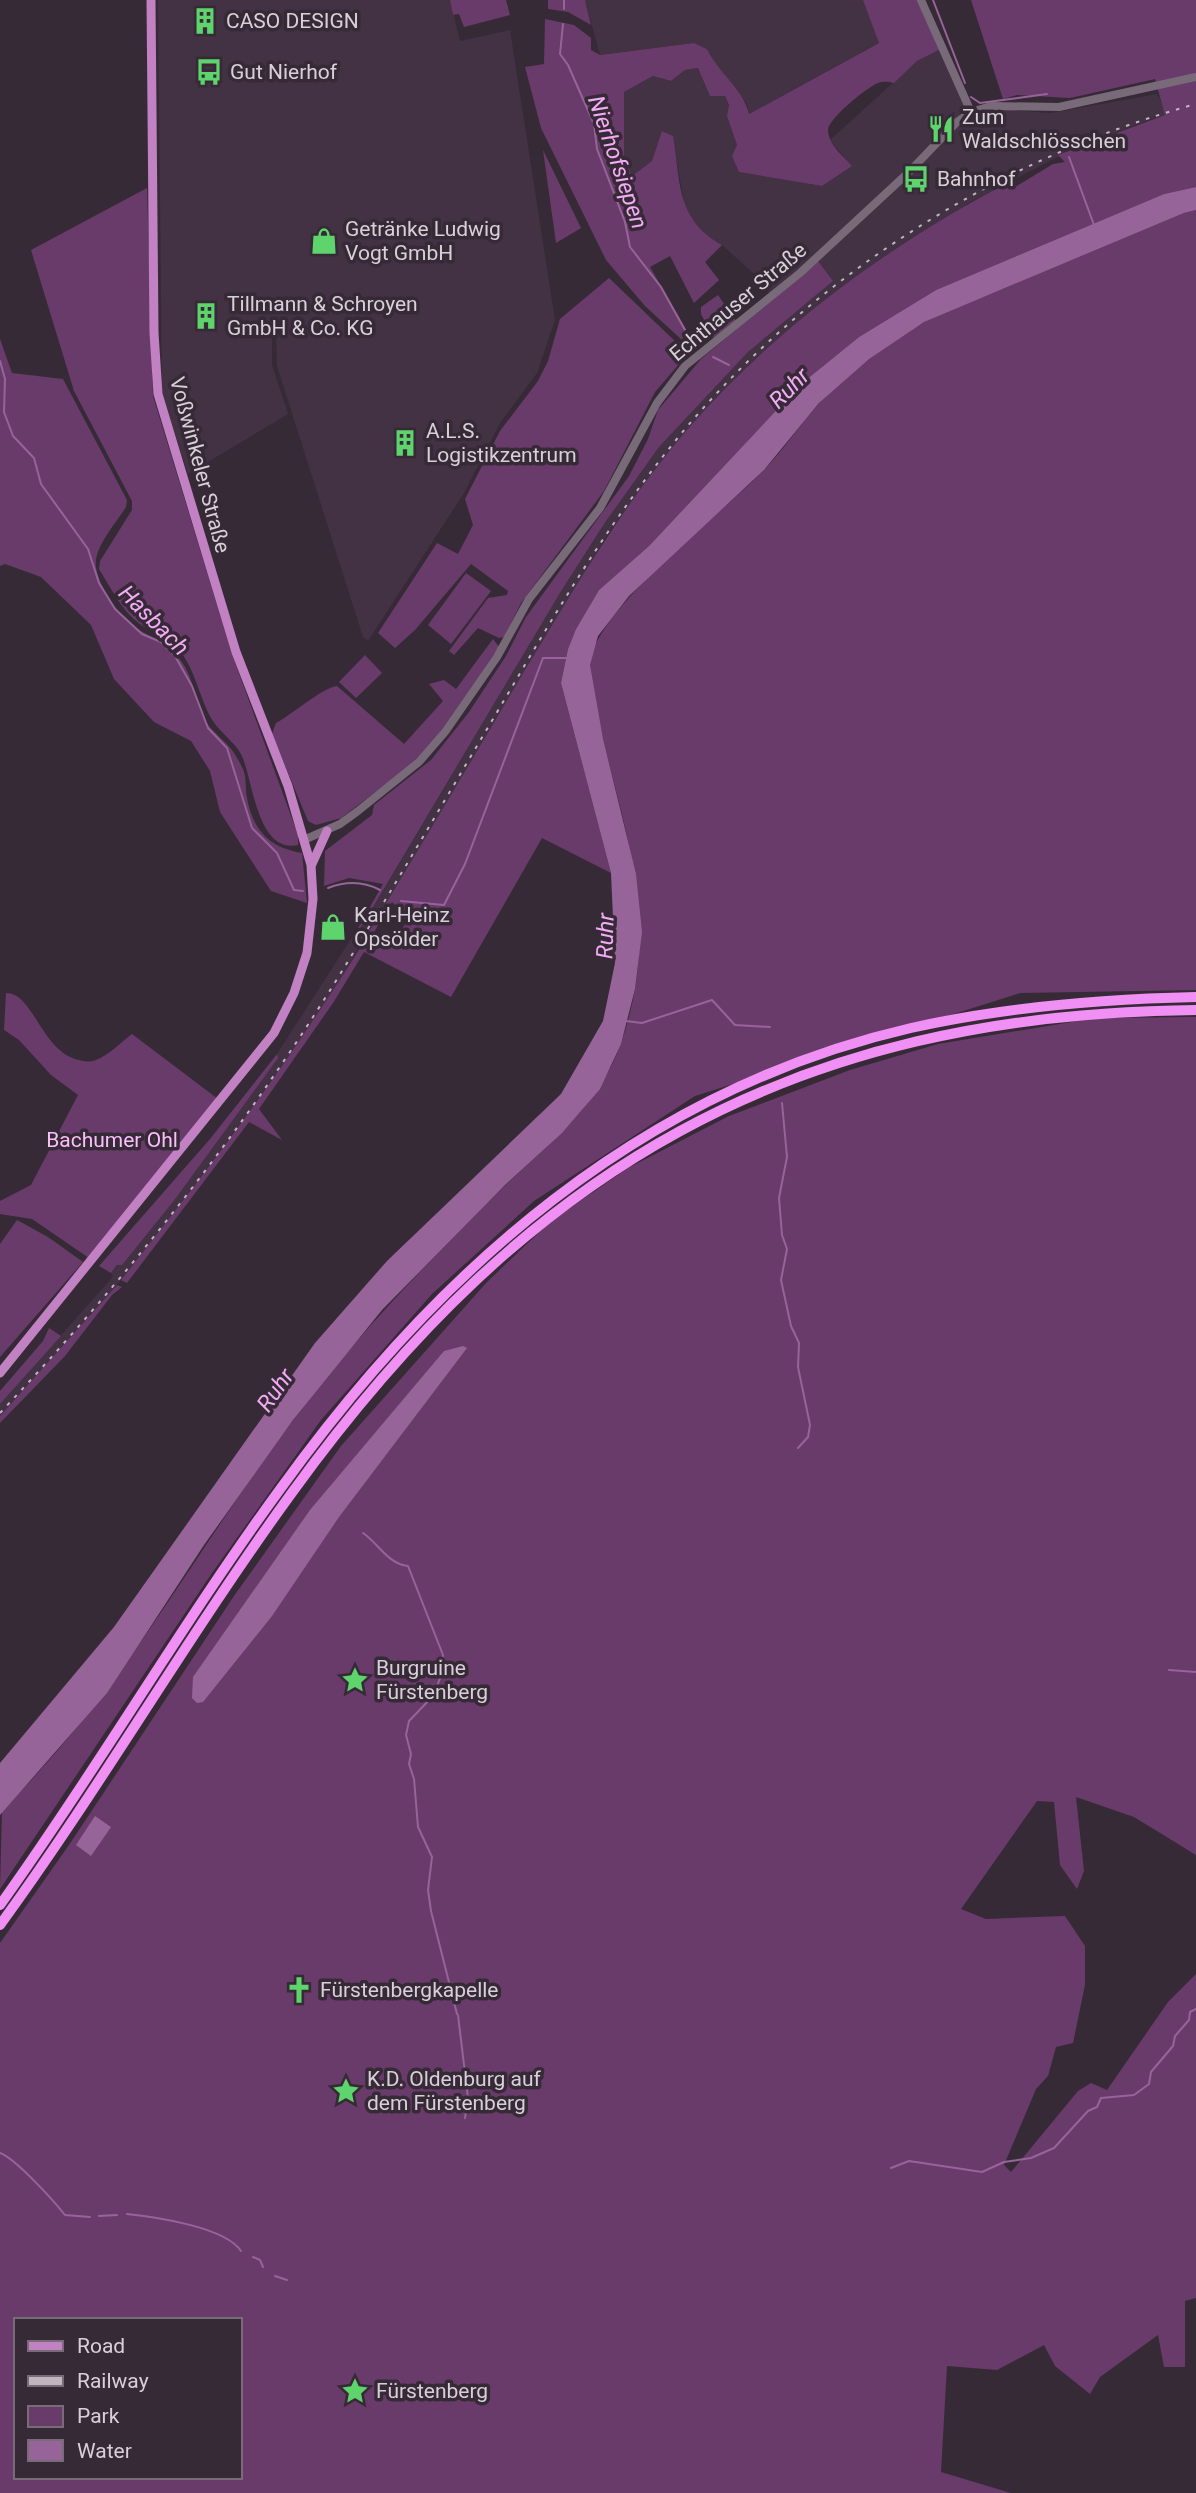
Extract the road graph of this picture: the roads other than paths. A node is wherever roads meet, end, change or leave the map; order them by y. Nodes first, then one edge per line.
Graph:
1 (151, 0) edge
2 (921, 0) edge
3 (1196, 77) edge
4 (971, 112) junction
5 (327, 831) junction
6 (306, 839) junction
7 (312, 865) junction
8 (1196, 997) edge
9 (1196, 1010) edge
10 (0, 1373) edge
11 (0, 1905) edge
12 (0, 1925) edge

1 - 6 main road, Voßwinkeler Straße
2 - 4 main road
3 - 4 main road
4 - 5 main road, Echthauser Straße
5 - 6 main road, Echthauser Straße
5 - 7 main road
6 - 7 main road, Voßwinkeler Straße
7 - 10 main road
8 - 11 highway
9 - 12 highway

